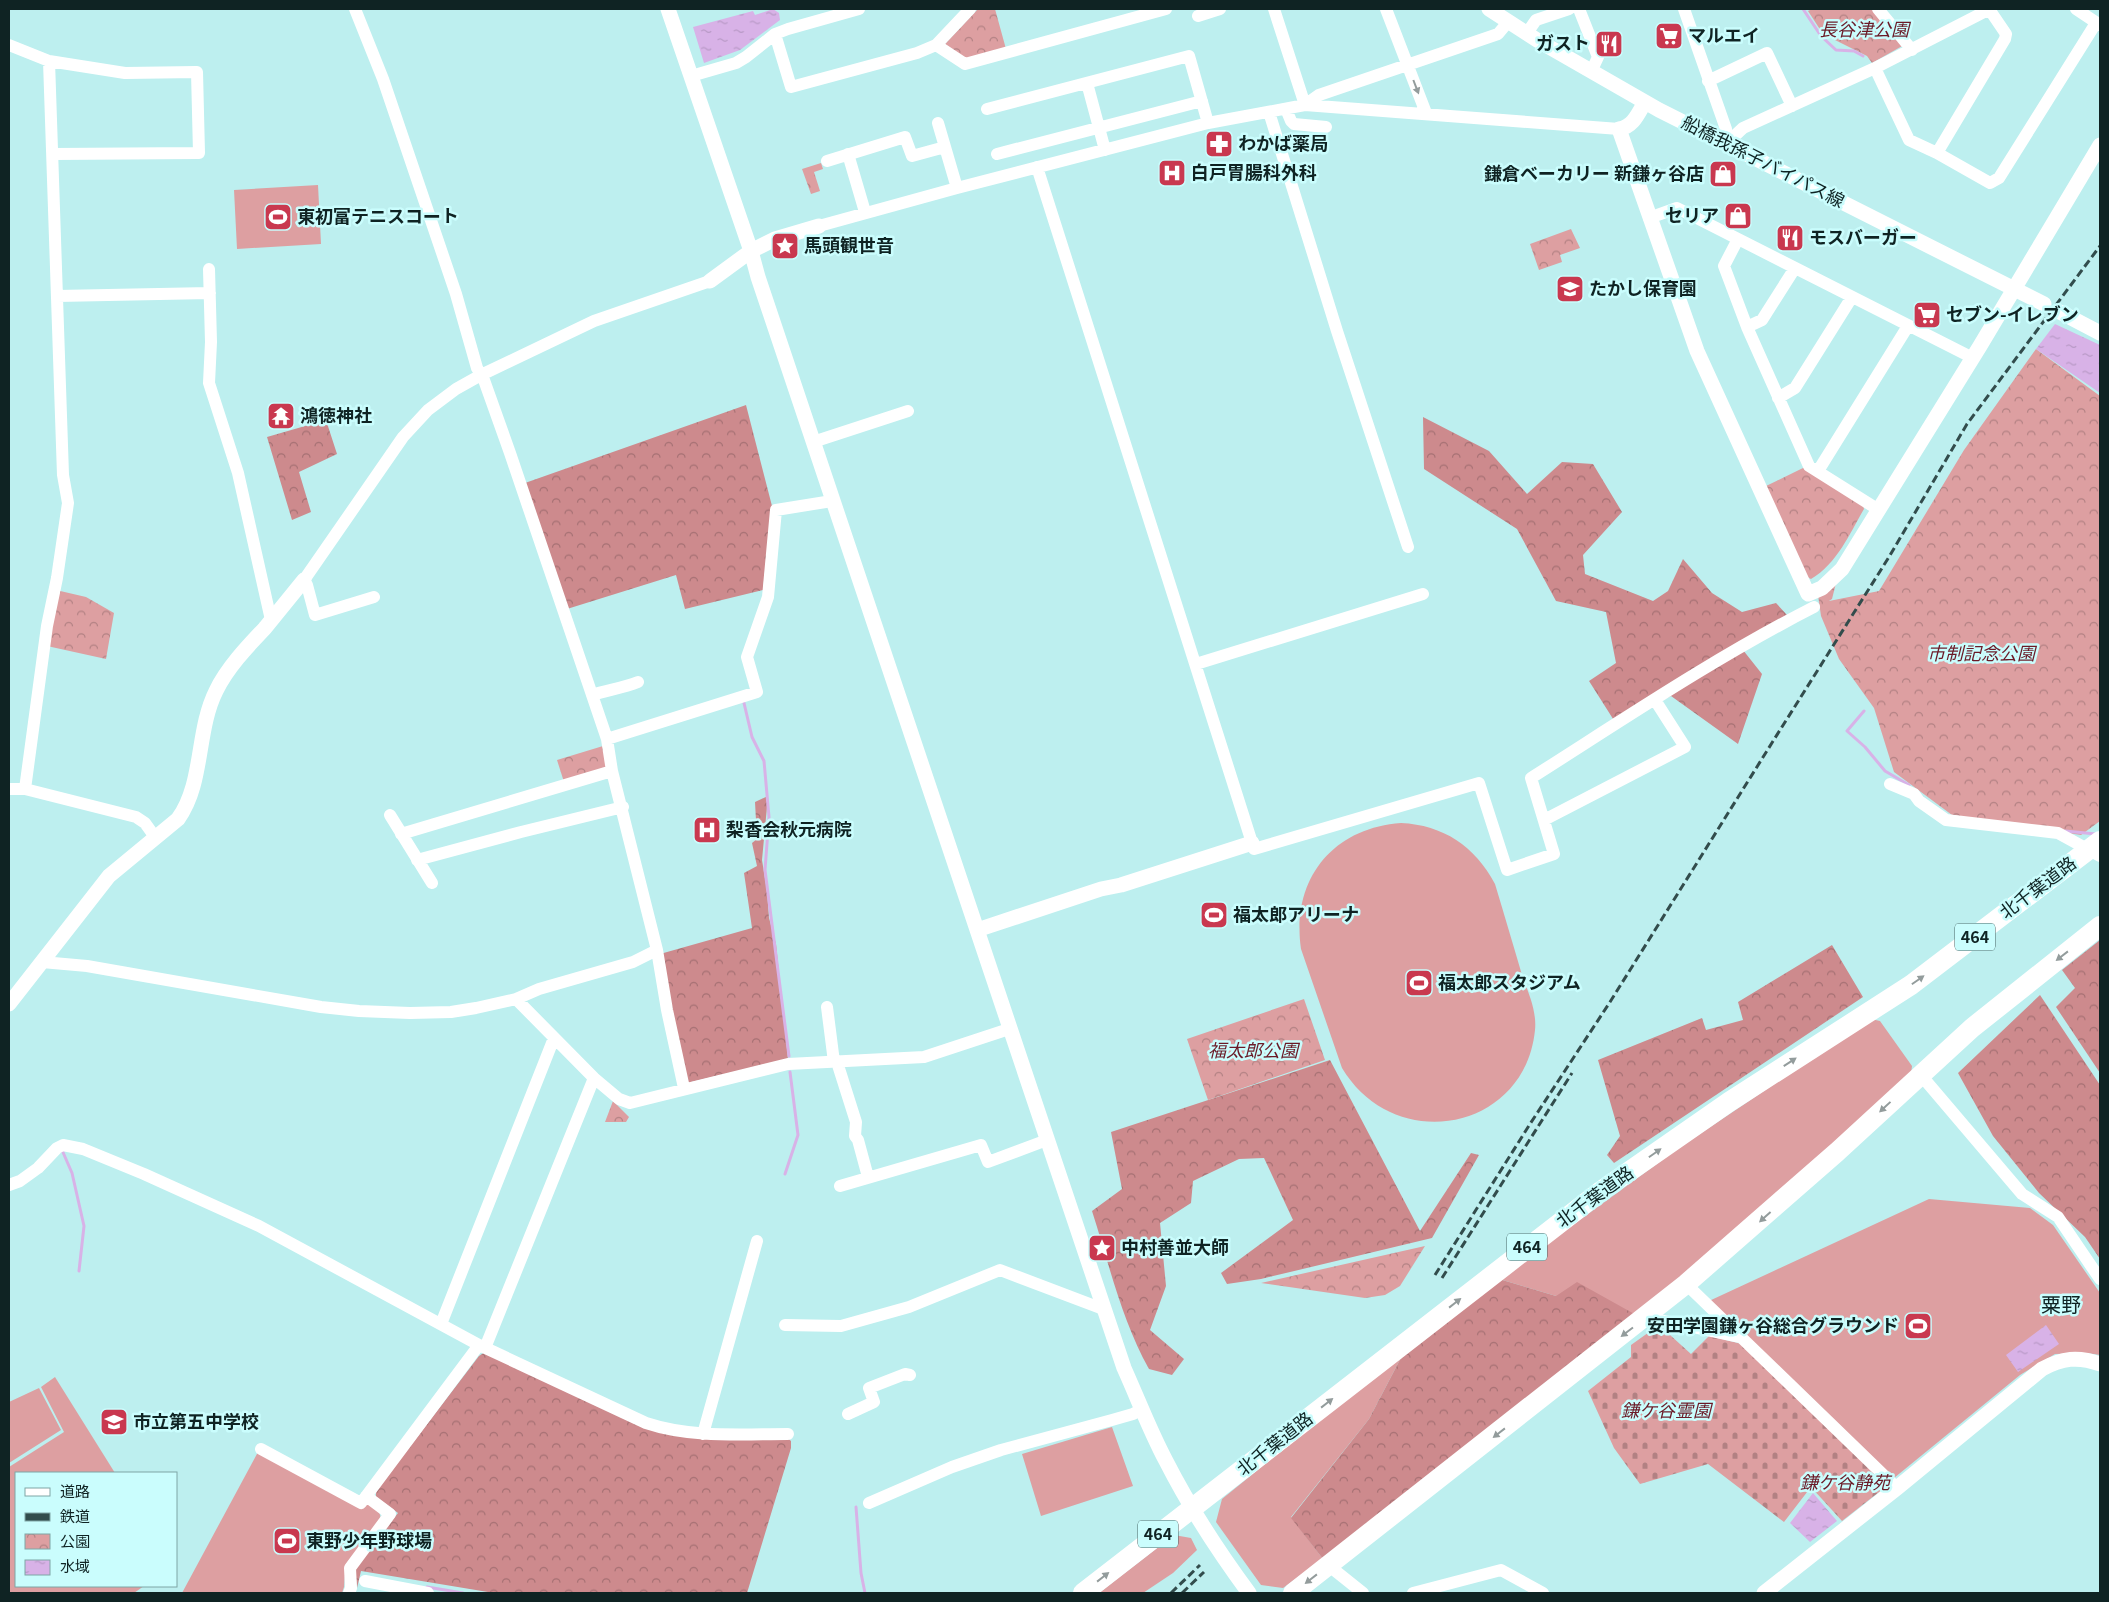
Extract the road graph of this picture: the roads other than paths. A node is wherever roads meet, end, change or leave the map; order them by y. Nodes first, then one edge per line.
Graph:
1 (355, 9) edge
2 (668, 9) edge
3 (859, 9) edge
4 (970, 9) edge
5 (1166, 9) edge
6 (1220, 9) edge
7 (1274, 9) edge
8 (1386, 9) edge
9 (1489, 9) edge
10 (1568, 9) edge
11 (1579, 9) edge
12 (1684, 9) edge
13 (1878, 9) edge
14 (1990, 9) edge
15 (2076, 9) edge
16 (1198, 16) dead end
17 (1508, 22) junction
18 (2098, 24) edge
19 (1527, 33) junction
20 (775, 34) junction
21 (9, 45) edge
22 (936, 45) junction
23 (1912, 50) junction
24 (49, 61) junction
25 (1407, 65) junction
26 (1876, 68) junction
27 (1592, 72) junction
28 (691, 76) junction
29 (1708, 82) junction
30 (1087, 83) junction
31 (1202, 101) junction
32 (1645, 102) junction
33 (1305, 105) junction
34 (1792, 106) junction
35 (987, 109) dead end
36 (1286, 109) junction
37 (1269, 112) junction
38 (1426, 113) junction
39 (938, 123) dead end
40 (1208, 123) junction
41 (1098, 127) junction
42 (1326, 127) dead end
43 (1619, 129) junction
44 (1727, 143) junction
45 (2100, 145) edge
46 (945, 147) junction
47 (1105, 150) junction
48 (1937, 153) junction
49 (53, 154) junction
50 (848, 154) junction
51 (997, 154) dead end
52 (827, 161) dead end
53 (1037, 167) junction
54 (957, 188) junction
55 (865, 212) junction
56 (1649, 218) junction
57 (819, 226) joint
58 (1738, 239) junction
59 (752, 251) junction
60 (1795, 268) junction
61 (209, 270) dead end
62 (710, 281) joint
63 (2013, 290) junction
64 (210, 293) junction
65 (58, 296) junction
66 (1852, 297) junction
67 (2044, 304) dead end
68 (2060, 312) dead end
69 (1908, 326) junction
70 (1747, 327) junction
71 (2100, 333) edge
72 (1973, 358) junction
73 (481, 375) junction
74 (1778, 398) junction
75 (908, 412) dead end
76 (813, 442) junction
77 (1818, 471) junction
78 (832, 501) junction
79 (1879, 510) junction
80 (1408, 547) dead end
81 (304, 580) junction
82 (1423, 594) dead end
83 (374, 597) dead end
84 (1813, 604) junction
85 (271, 620) junction
86 (1196, 664) junction
87 (638, 682) dead end
88 (592, 694) junction
89 (1655, 700) junction
90 (607, 739) junction
91 (612, 770) junction
92 (1890, 784) dead end
93 (9, 789) edge
94 (26, 789) junction
95 (623, 807) junction
96 (390, 815) dead end
97 (1544, 820) junction
98 (401, 834) junction
99 (156, 837) junction
100 (2100, 841) edge
101 (1252, 843) junction
102 (2091, 856) edge
103 (417, 860) junction
104 (432, 883) dead end
105 (2100, 926) edge
106 (977, 930) junction
107 (657, 950) junction
108 (42, 962) junction
109 (516, 999) junction
110 (9, 1004) edge
111 (827, 1006) dead end
112 (1009, 1029) junction
113 (554, 1038) junction
114 (836, 1062) junction
115 (1920, 1074) junction
116 (594, 1078) junction
117 (684, 1088) junction
118 (1047, 1140) junction
119 (868, 1177) junction
120 (9, 1185) edge
121 (840, 1186) dead end
122 (757, 1241) dead end
123 (2100, 1280) edge
124 (1686, 1284) junction
125 (1103, 1309) junction
126 (1646, 1317) junction
127 (441, 1324) junction
128 (785, 1324) dead end
129 (1740, 1337) junction
130 (482, 1346) junction
131 (2100, 1364) edge
132 (910, 1375) dead end
133 (1142, 1409) junction
134 (848, 1414) dead end
135 (703, 1434) junction
136 (788, 1434) dead end
137 (261, 1449) dead end
138 (1897, 1488) junction
139 (366, 1496) junction
140 (869, 1503) dead end
141 (1192, 1508) junction
142 (1328, 1565) junction
143 (365, 1581) dead end
144 (1524, 1589) edge
145 (1440, 1590) edge
146 (349, 1593) edge
147 (428, 1593) edge
148 (1083, 1593) edge
149 (1249, 1593) edge
150 (1293, 1593) edge
151 (1363, 1593) edge
152 (1413, 1593) edge
153 (1543, 1593) edge
154 (1764, 1593) edge

1 - 73 street
2 - 28 street
3 - 20 street
4 - 22 street
5 - 22 street
6 - 16 street
7 - 33 street
8 - 25 street
9 - 17 street, 船橋我孫子バイパス線
10 - 19 street
11 - 27 street
12 - 29 street
13 - 23 street
14 - 23 street
14 - 48 street
15 - 18 street
17 - 19 street, 船橋我孫子バイパス線
17 - 25 street
18 - 48 street
19 - 27 street, 船橋我孫子バイパス線
20 - 22 street
20 - 28 street
21 - 24 street
23 - 26 street
24 - 49 street
24 - 49 street
25 - 33 street
25 -> 38 street
26 - 34 street
26 - 48 street
27 - 32 street, 船橋我孫子バイパス線
28 - 59 street
29 - 34 street
29 - 44 street
30 - 31 street
30 - 35 street
30 - 41 street
31 - 40 street
31 - 41 street
32 - 43 street
32 - 44 street, 船橋我孫子バイパス線
33 - 36 street
33 - 38 street
34 - 44 street
36 - 37 street
36 - 42 street
37 - 40 street
37 - 80 street
38 - 43 street
39 - 46 street
40 - 47 street
41 - 47 street
41 - 51 street
43 - 56 street
44 - 63 street, 船橋我孫子バイパス線
45 - 63 street
46 - 50 street
46 - 54 street
47 - 53 street
49 - 65 street
50 - 52 street
50 - 55 street
53 - 54 street
53 - 86 street
54 - 55 street
55 - 57 street
56 - 58 street
56 - 84 street
57 - 59 street
58 - 60 street
58 - 70 street
59 - 62 street
59 - 76 street
60 - 66 street
60 - 70 street
61 - 64 street
62 - 73 street
63 - 67 street, 船橋我孫子バイパス線
63 - 72 street
64 - 65 street
64 - 85 street
65 - 94 street
66 - 69 street
66 - 74 street
68 - 71 street
69 - 72 street
69 - 77 street
70 - 74 street
72 - 79 street
73 - 81 street
73 - 88 street
74 - 77 street
75 - 76 street
76 - 78 street
77 - 79 street
78 - 90 street
78 - 106 street
79 - 84 street
81 - 83 street
81 - 85 street
82 - 86 street
84 - 89 street
85 - 99 street
86 - 101 street
87 - 88 street
88 - 90 street
89 - 97 street
89 - 97 street
90 - 91 street
91 - 95 street
91 - 98 street
92 - 102 street
93 - 94 street
94 - 99 street
95 - 103 street
95 - 107 street
96 - 98 street
97 - 101 street
98 - 103 street
99 - 108 street
100 - 102 highway, 北千葉道路 / 464
101 - 106 street
141 -> 102 highway, 北千葉道路 / 464
103 - 104 street
105 -> 115 highway
106 - 112 street
107 - 109 street
107 - 117 street
108 - 109 street
108 - 110 street
109 - 113 street
111 - 114 street
112 - 114 street
112 - 118 street
113 - 116 street
113 - 127 street
114 - 117 street
114 - 119 street
115 - 123 street
115 -> 124 highway
116 - 117 street
116 - 130 street
118 - 119 street
118 - 125 street
119 - 121 street
120 - 127 street
122 - 135 street
124 - 126 highway
124 - 129 street
125 - 128 street
125 - 133 street
126 - 129 street
126 -> 142 highway
127 - 130 street
129 - 138 street
130 - 135 street
130 - 139 street
131 - 138 street
132 - 134 street
133 - 140 street
133 - 141 street
135 - 136 street
137 - 139 street
138 - 154 street
139 - 146 street
148 -> 141 highway, 北千葉道路 / 464
141 - 149 street
142 -> 150 highway
142 - 151 street
143 - 147 street
144 - 145 street
144 - 153 street
145 - 152 street

